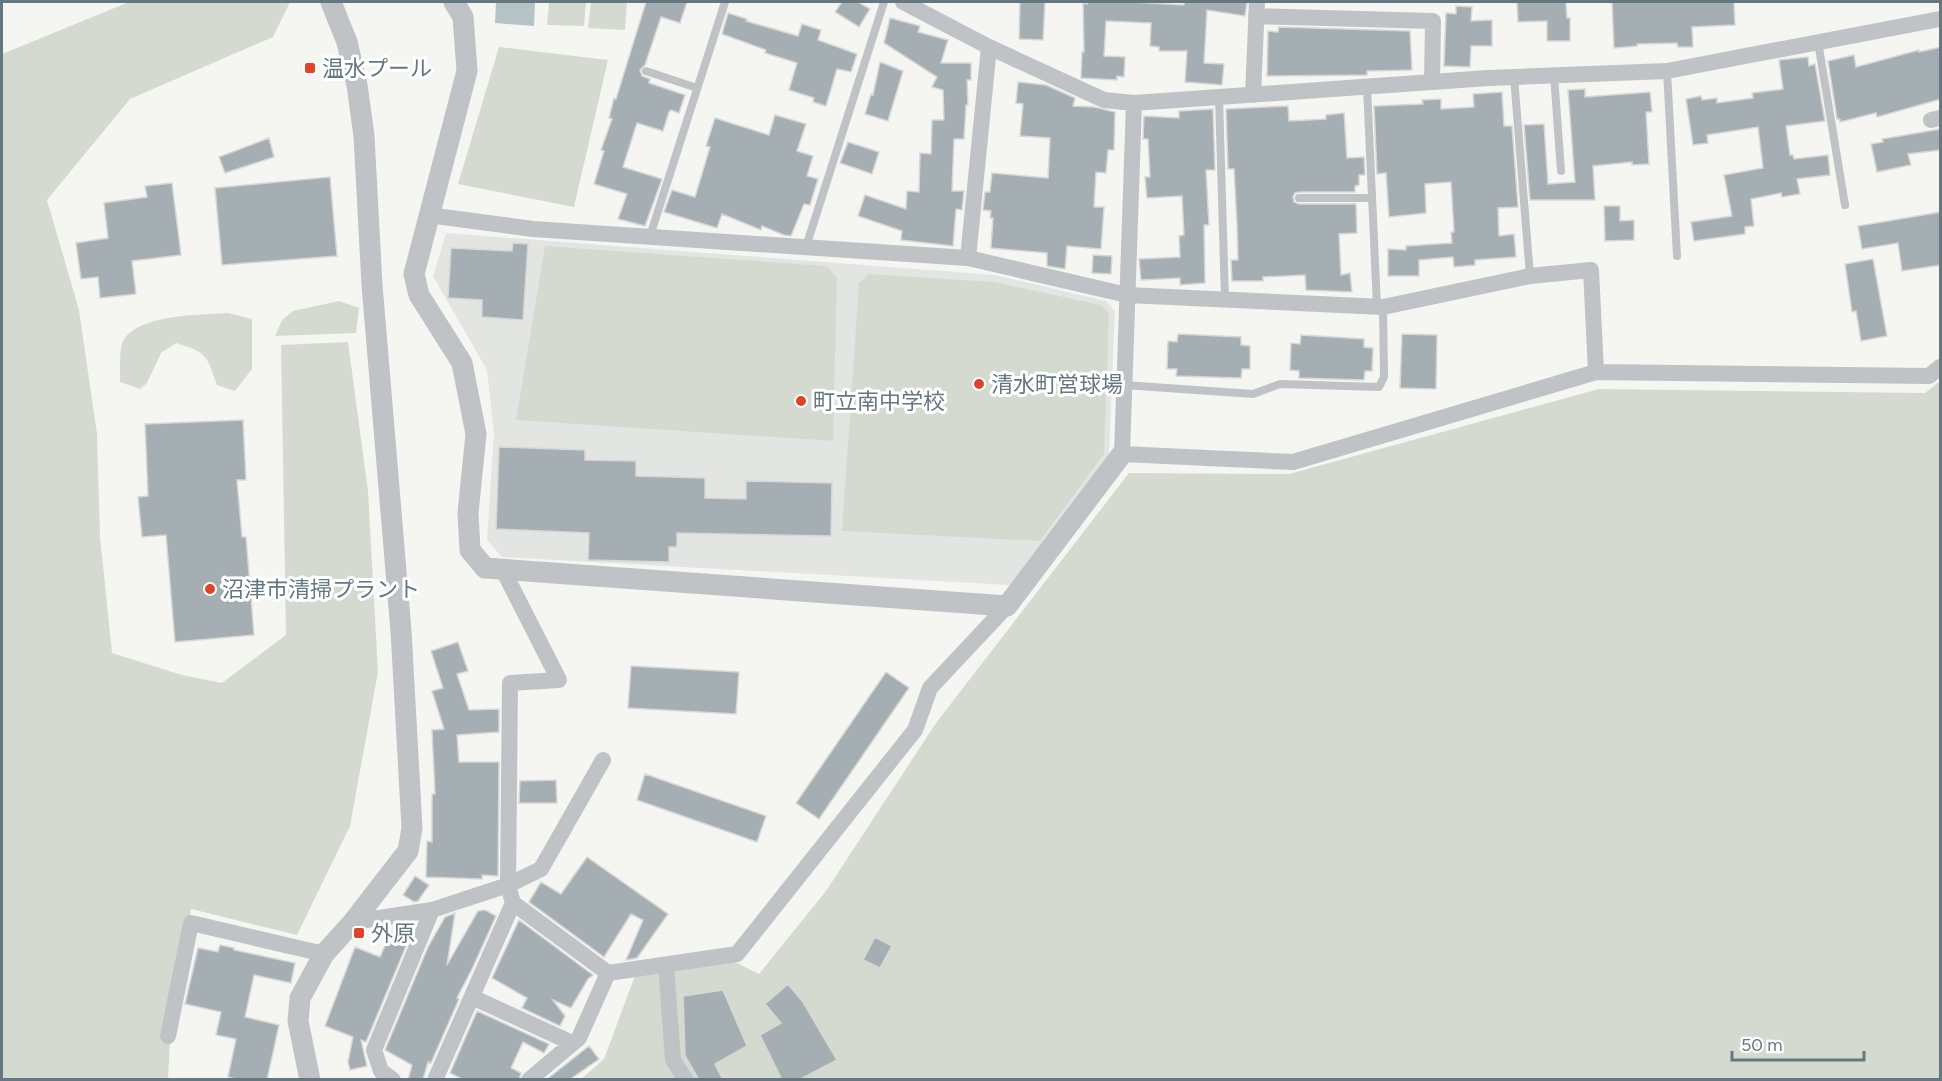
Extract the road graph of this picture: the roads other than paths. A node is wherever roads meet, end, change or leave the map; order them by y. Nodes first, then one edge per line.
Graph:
1 (331, 2) edge
2 (454, 2) edge
3 (725, 2) edge
4 (884, 2) edge
5 (903, 2) edge
6 (1256, 9) edge
7 (1941, 19) edge
8 (1818, 42) junction
9 (989, 47) junction
10 (646, 71) dead end
11 (1667, 71) junction
12 (1554, 75) junction
13 (1514, 77) junction
14 (1432, 82) junction
15 (1367, 87) junction
16 (697, 88) junction
17 (1253, 95) junction
18 (1219, 97) junction
19 (1134, 104) junction
20 (1561, 171) dead end
21 (1299, 198) dead end
22 (1372, 198) junction
23 (1845, 205) dead end
24 (428, 215) junction
25 (650, 236) junction
26 (806, 247) junction
27 (1677, 256) dead end
28 (968, 258) junction
29 (1530, 276) junction
30 (1127, 295) junction
31 (1225, 300) junction
32 (1380, 307) junction
33 (1941, 367) edge
34 (1596, 372) junction
35 (1124, 385) junction
36 (1122, 454) junction
37 (503, 570) junction
38 (1007, 606) junction
39 (603, 760) dead end
40 (508, 885) junction
41 (513, 903) junction
42 (432, 910) junction
43 (352, 922) junction
44 (324, 954) junction
45 (666, 965) junction
46 (609, 973) junction
47 (472, 997) junction
48 (168, 1036) dead end
49 (573, 1043) junction
50 (310, 1080) edge
51 (393, 1080) edge
52 (435, 1080) edge
53 (529, 1080) edge
54 (686, 1080) edge

1 - 43 street
2 - 24 street
3 - 16 lane
4 - 26 lane
5 - 9 street
6 - 14 street
6 - 17 street
7 - 8 street
8 - 11 street
8 - 23 lane
9 - 19 street
9 - 28 street
10 - 16 lane
11 - 12 street
11 - 27 lane
12 - 13 street
12 - 20 lane
13 - 14 street
13 - 29 lane
14 - 15 street
15 - 17 street
15 - 22 lane
16 - 25 lane
17 - 18 street
18 - 19 street
18 - 31 lane
19 - 30 street
21 - 22 lane
22 - 32 lane
24 - 25 street
24 - 37 street
25 - 26 street
26 - 28 street
28 - 30 street
29 - 32 street
29 - 34 street
30 - 31 street
30 - 35 street
31 - 32 street
32 - 35 lane
33 - 34 street
34 - 36 street
35 - 36 street
36 - 38 street
37 - 38 street
37 - 40 street
38 - 45 street
39 - 40 street
40 - 41 street
40 - 42 street
41 - 46 street
41 - 47 street
42 - 43 street
42 - 51 street
43 - 44 street
44 - 48 street
44 - 50 street
45 - 46 street
45 - 54 street
46 - 49 street
47 - 49 street
47 - 52 street
49 - 53 street

